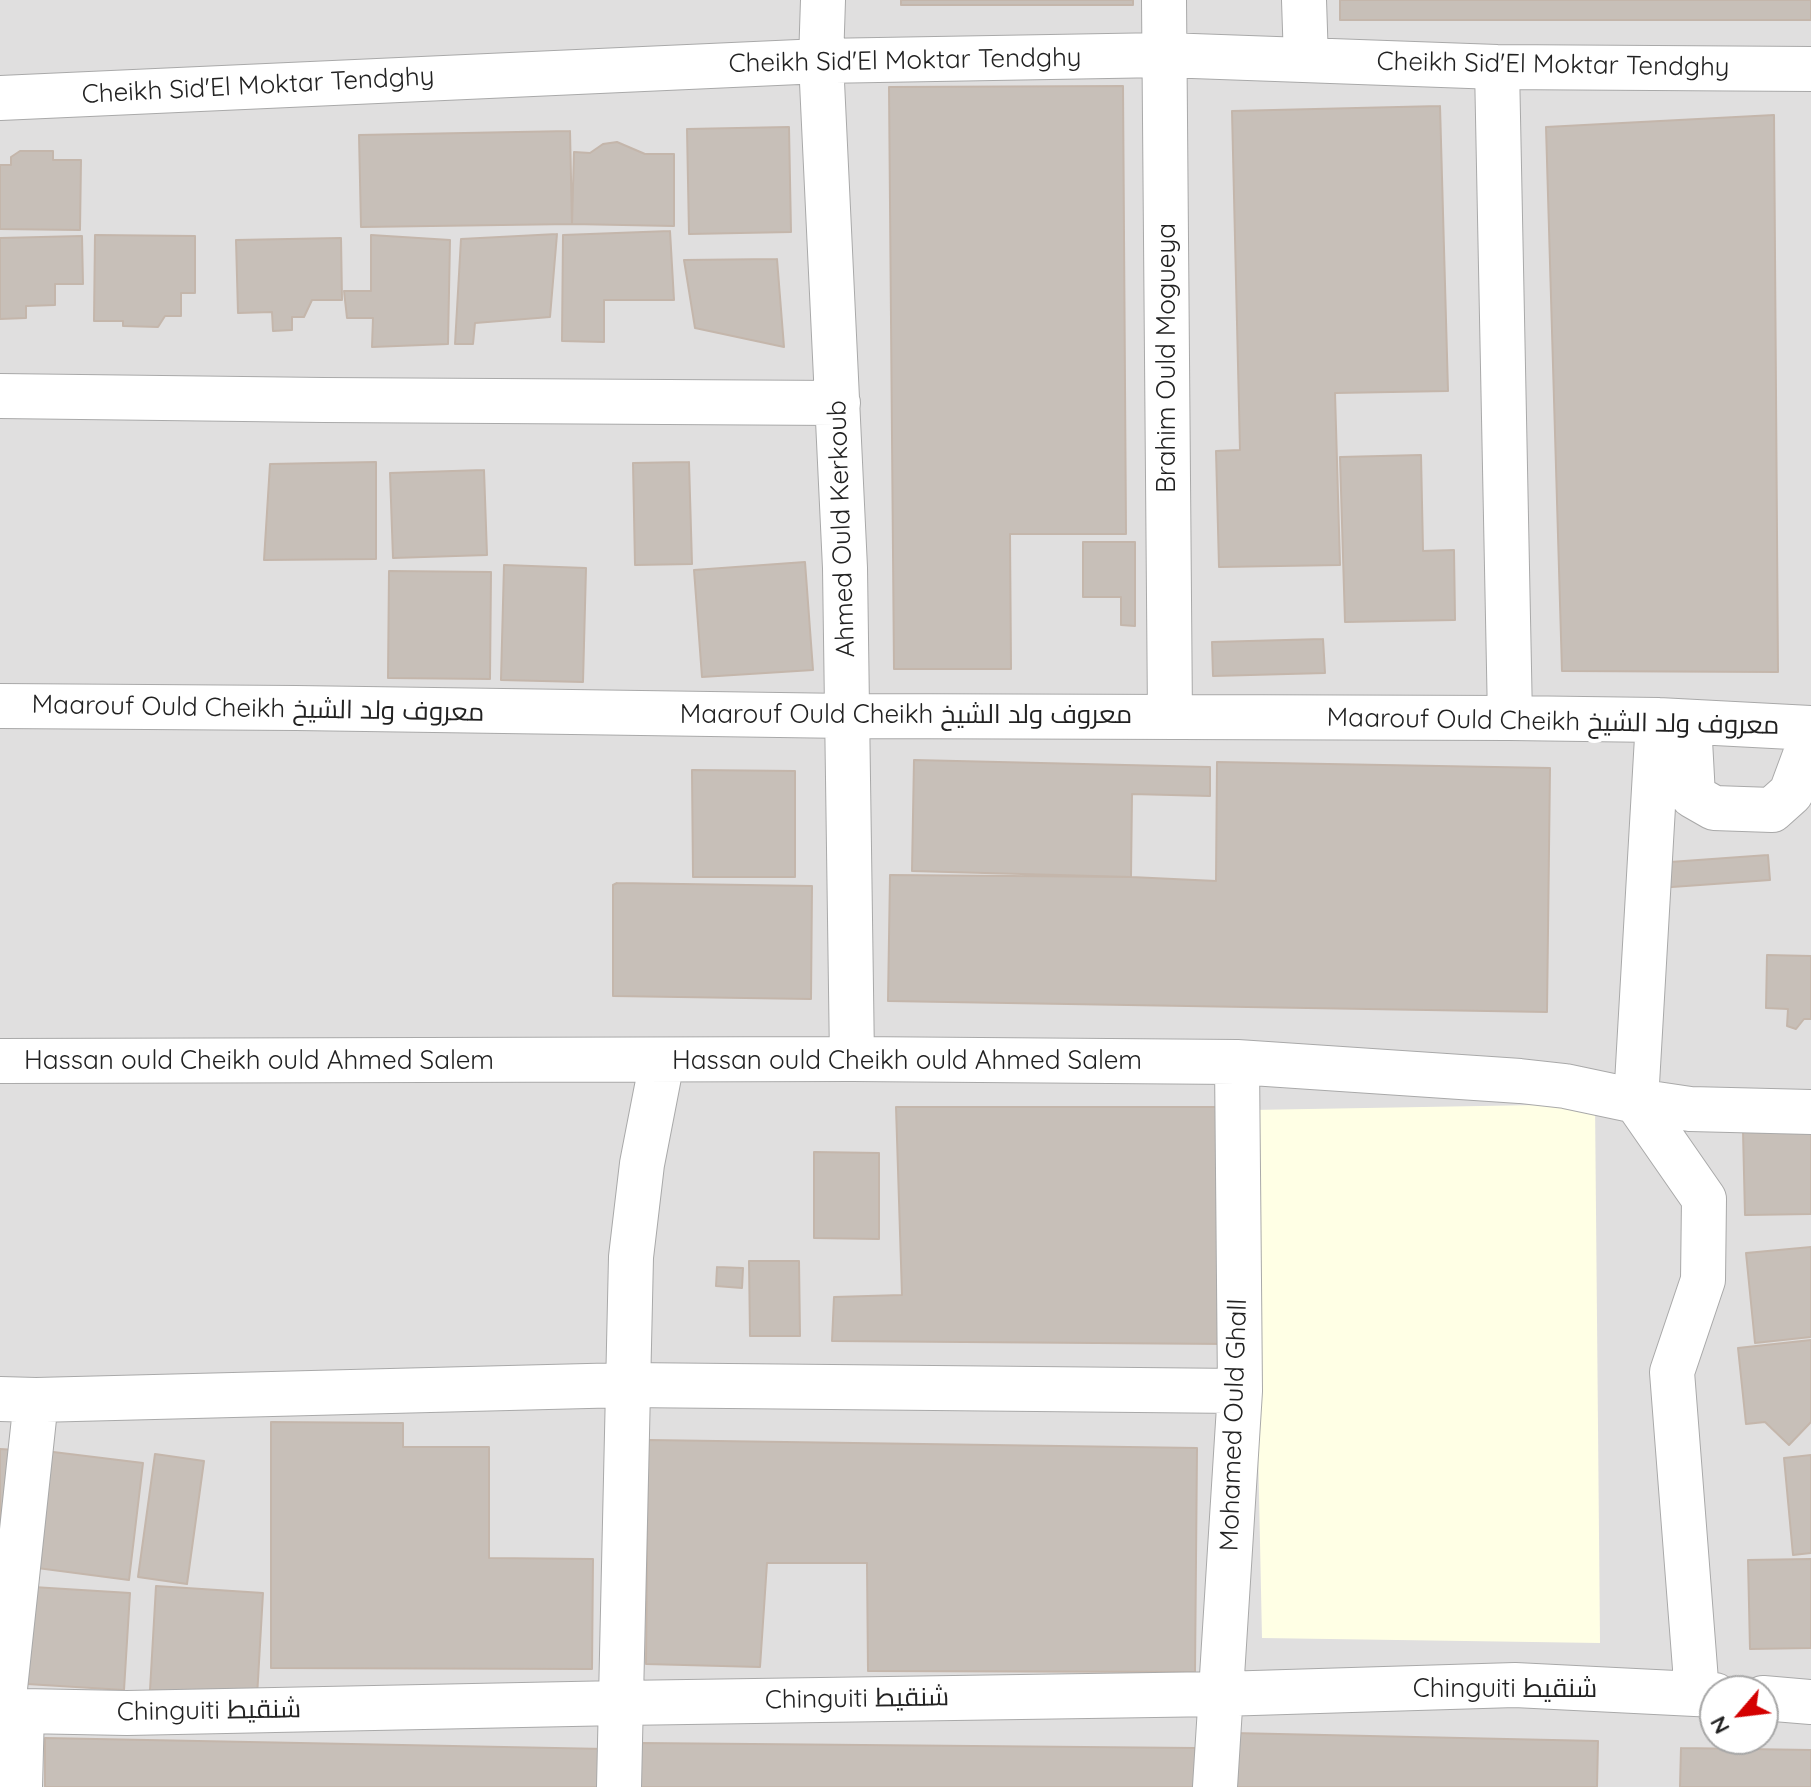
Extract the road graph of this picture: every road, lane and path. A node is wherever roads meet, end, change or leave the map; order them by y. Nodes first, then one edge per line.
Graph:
1 (823, 0) edge
2 (1164, 0) edge
3 (1304, 0) edge
4 (1165, 55) junction
5 (1306, 60) junction
6 (821, 61) junction
7 (1497, 67) junction
8 (1811, 69) edge
9 (0, 98) edge
10 (0, 396) edge
11 (838, 403) junction
12 (0, 706) edge
13 (848, 716) junction
14 (1170, 716) junction
15 (1510, 718) junction
16 (1674, 721) junction
17 (1811, 728) edge
18 (1811, 739) edge
19 (852, 1059) junction
20 (0, 1061) edge
21 (662, 1061) junction
22 (1237, 1062) junction
23 (1636, 1101) junction
24 (1811, 1112) edge
25 (627, 1385) junction
26 (1240, 1391) junction
27 (18, 1400) edge
28 (1704, 1675) edge
29 (1221, 1694) junction
30 (1699, 1694) edge
31 (1779, 1699) edge
32 (1811, 1702) edge
33 (621, 1703) junction
34 (8, 1708) edge
35 (20, 1787) edge
36 (619, 1787) edge
37 (1215, 1787) edge

1 - 6 street, Ahmed Ould Kerkoub
2 - 4 street, Brahim Ould Mogueya
3 - 5 street
4 - 5 street, Cheikh Sid'El Moktar Tendghy
4 - 6 street, Cheikh Sid'El Moktar Tendghy
4 - 14 street, Brahim Ould Mogueya
5 - 7 street, Cheikh Sid'El Moktar Tendghy
6 - 9 street, Cheikh Sid'El Moktar Tendghy
6 - 11 street, Ahmed Ould Kerkoub
7 - 8 street, Cheikh Sid'El Moktar Tendghy
7 - 15 street
10 - 11 street
11 - 13 street, Ahmed Ould Kerkoub
12 - 13 street, Maarouf Ould Cheikh معروف ولد الشيخ
13 - 14 street, Maarouf Ould Cheikh معروف ولد الشيخ
13 - 19 street, Ahmed Ould Kerkoub
14 - 15 street, Maarouf Ould Cheikh معروف ولد الشيخ
15 - 16 street, Maarouf Ould Cheikh معروف ولد الشيخ
16 - 17 street, Maarouf Ould Cheikh معروف ولد الشيخ
16 - 18 street
16 - 23 street
19 - 21 street, Hassan ould Cheikh ould Ahmed Salem
19 - 22 street, Hassan ould Cheikh ould Ahmed Salem
20 - 21 street, Hassan ould Cheikh ould Ahmed Salem
21 - 25 street
22 - 23 street, Hassan ould Cheikh ould Ahmed Salem
22 - 26 street, Mohamed Ould Ghall
23 - 24 street, Hassan ould Cheikh ould Ahmed Salem
23 - 28 street
25 - 26 street
25 - 27 street
25 - 33 street
26 - 29 street, Mohamed Ould Ghall
27 - 34 street
29 - 30 street, Chinguiti شنقيط
29 - 33 street, Chinguiti شنقيط
29 - 37 street, Mohamed Ould Ghall
31 - 32 street
33 - 34 street, Chinguiti شنقيط
33 - 36 street
34 - 35 street

